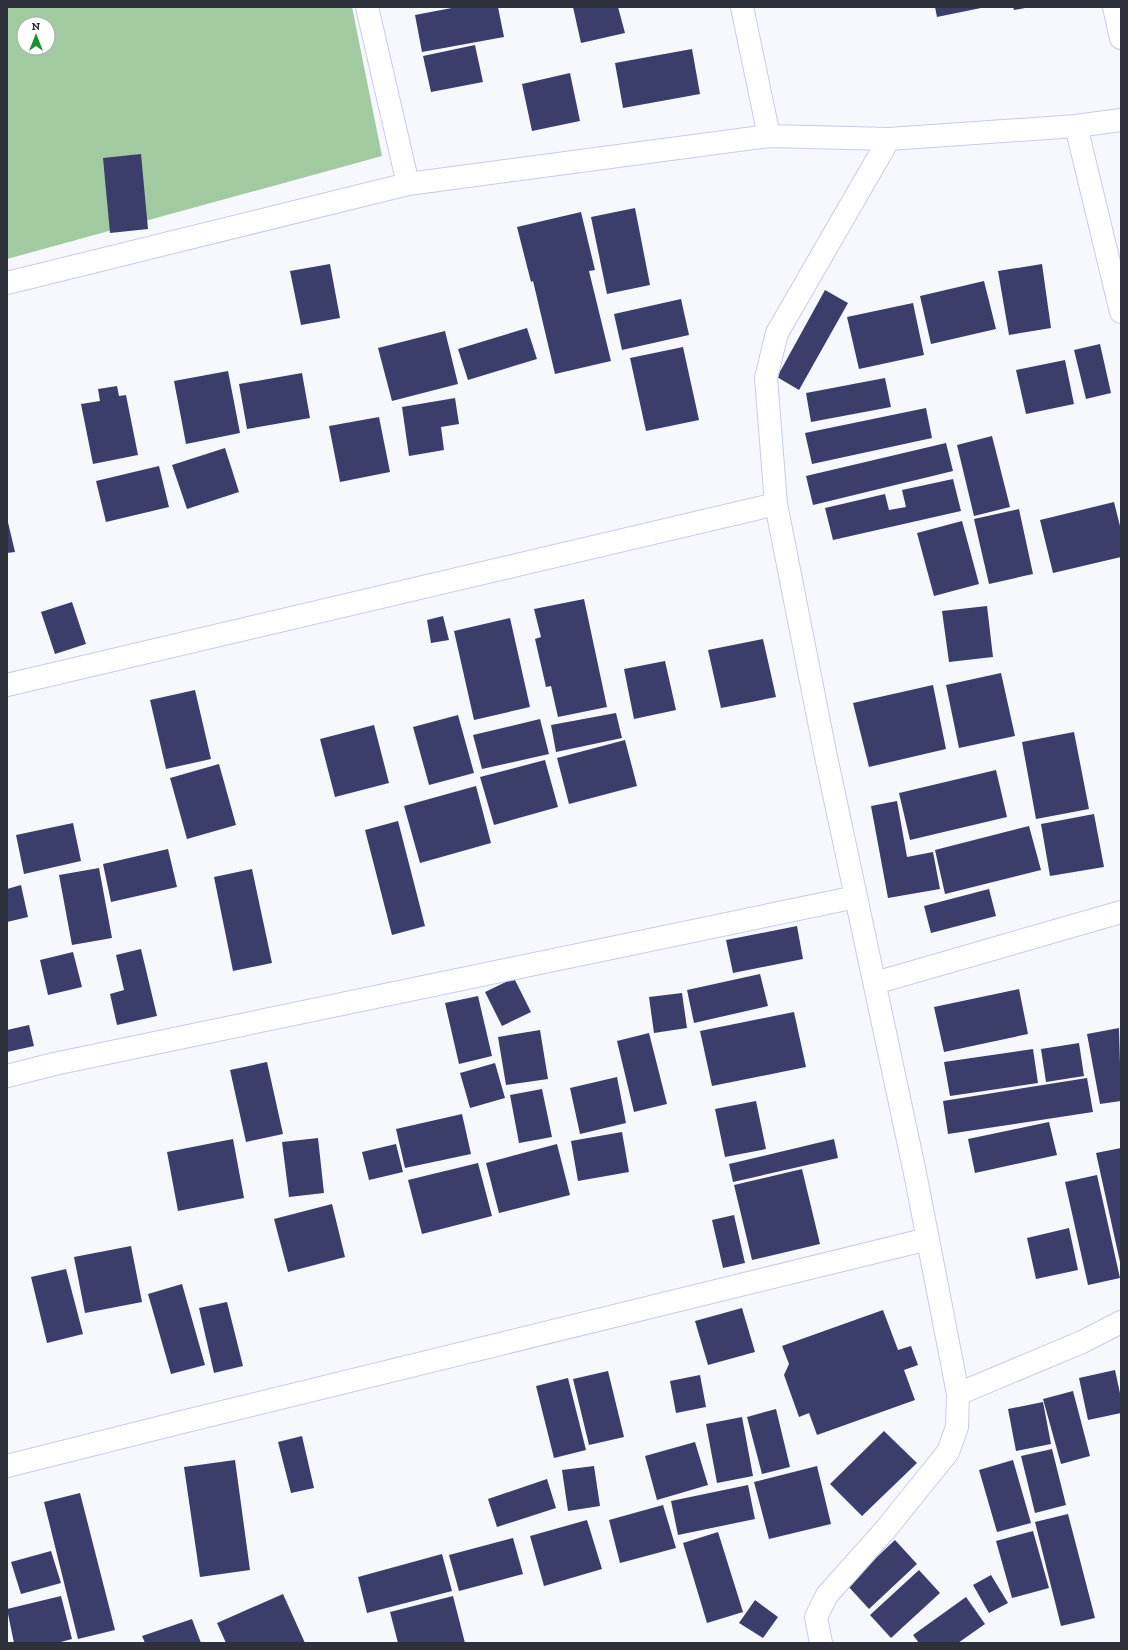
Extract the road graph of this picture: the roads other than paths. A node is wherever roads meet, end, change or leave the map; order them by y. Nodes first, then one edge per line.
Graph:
1 (367, 7) edge
2 (742, 7) edge
3 (1114, 7) edge
4 (1121, 38) edge
5 (1121, 120) edge
6 (1076, 126) junction
7 (768, 136) junction
8 (889, 139) junction
9 (408, 184) junction
10 (7, 283) edge
11 (1121, 312) edge
12 (776, 504) junction
13 (7, 685) edge
14 (856, 897) junction
15 (1121, 912) edge
16 (875, 983) junction
17 (7, 1076) edge
18 (928, 1239) junction
19 (1121, 1322) edge
20 (958, 1394) junction
21 (7, 1466) edge
22 (821, 1643) edge

1 - 9 street
2 - 7 street
3 - 4 street
5 - 6 street
6 - 8 street
6 - 11 street
7 - 8 street
7 - 9 street
8 - 12 street
9 - 10 street
12 - 13 street
12 - 14 street
14 - 16 street
14 - 17 street
15 - 16 street
16 - 18 street
18 - 20 street
18 - 21 street
19 - 20 street
20 - 22 street

